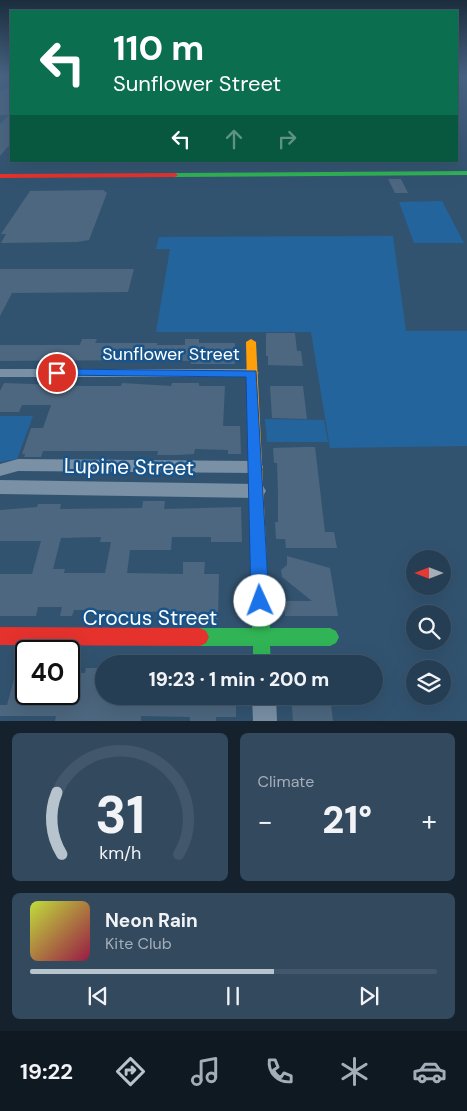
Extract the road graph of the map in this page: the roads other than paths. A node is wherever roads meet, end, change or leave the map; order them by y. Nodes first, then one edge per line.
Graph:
1 (19, 162) edge
2 (467, 173) edge
3 (4, 176) edge
4 (0, 188) edge
5 (251, 342) dead end
6 (0, 373) edge
7 (252, 373) junction
8 (255, 467) junction
9 (0, 470) edge
10 (0, 487) edge
11 (257, 491) junction
12 (0, 636) edge
13 (261, 637) junction
14 (330, 637) dead end
15 (262, 655) edge
16 (264, 705) edge
17 (265, 721) edge

1 - 3 main road
2 - 3 main road
3 - 4 main road
5 - 7 main road
6 - 7 street, Sunflower Street
7 - 8 main road
8 - 9 street, Lupine Street
8 - 11 main road
10 - 11 street, Lupine Street
11 - 13 main road
12 - 13 main road, Crocus Street
13 - 14 main road, Crocus Street
13 - 15 main road
16 - 17 street

